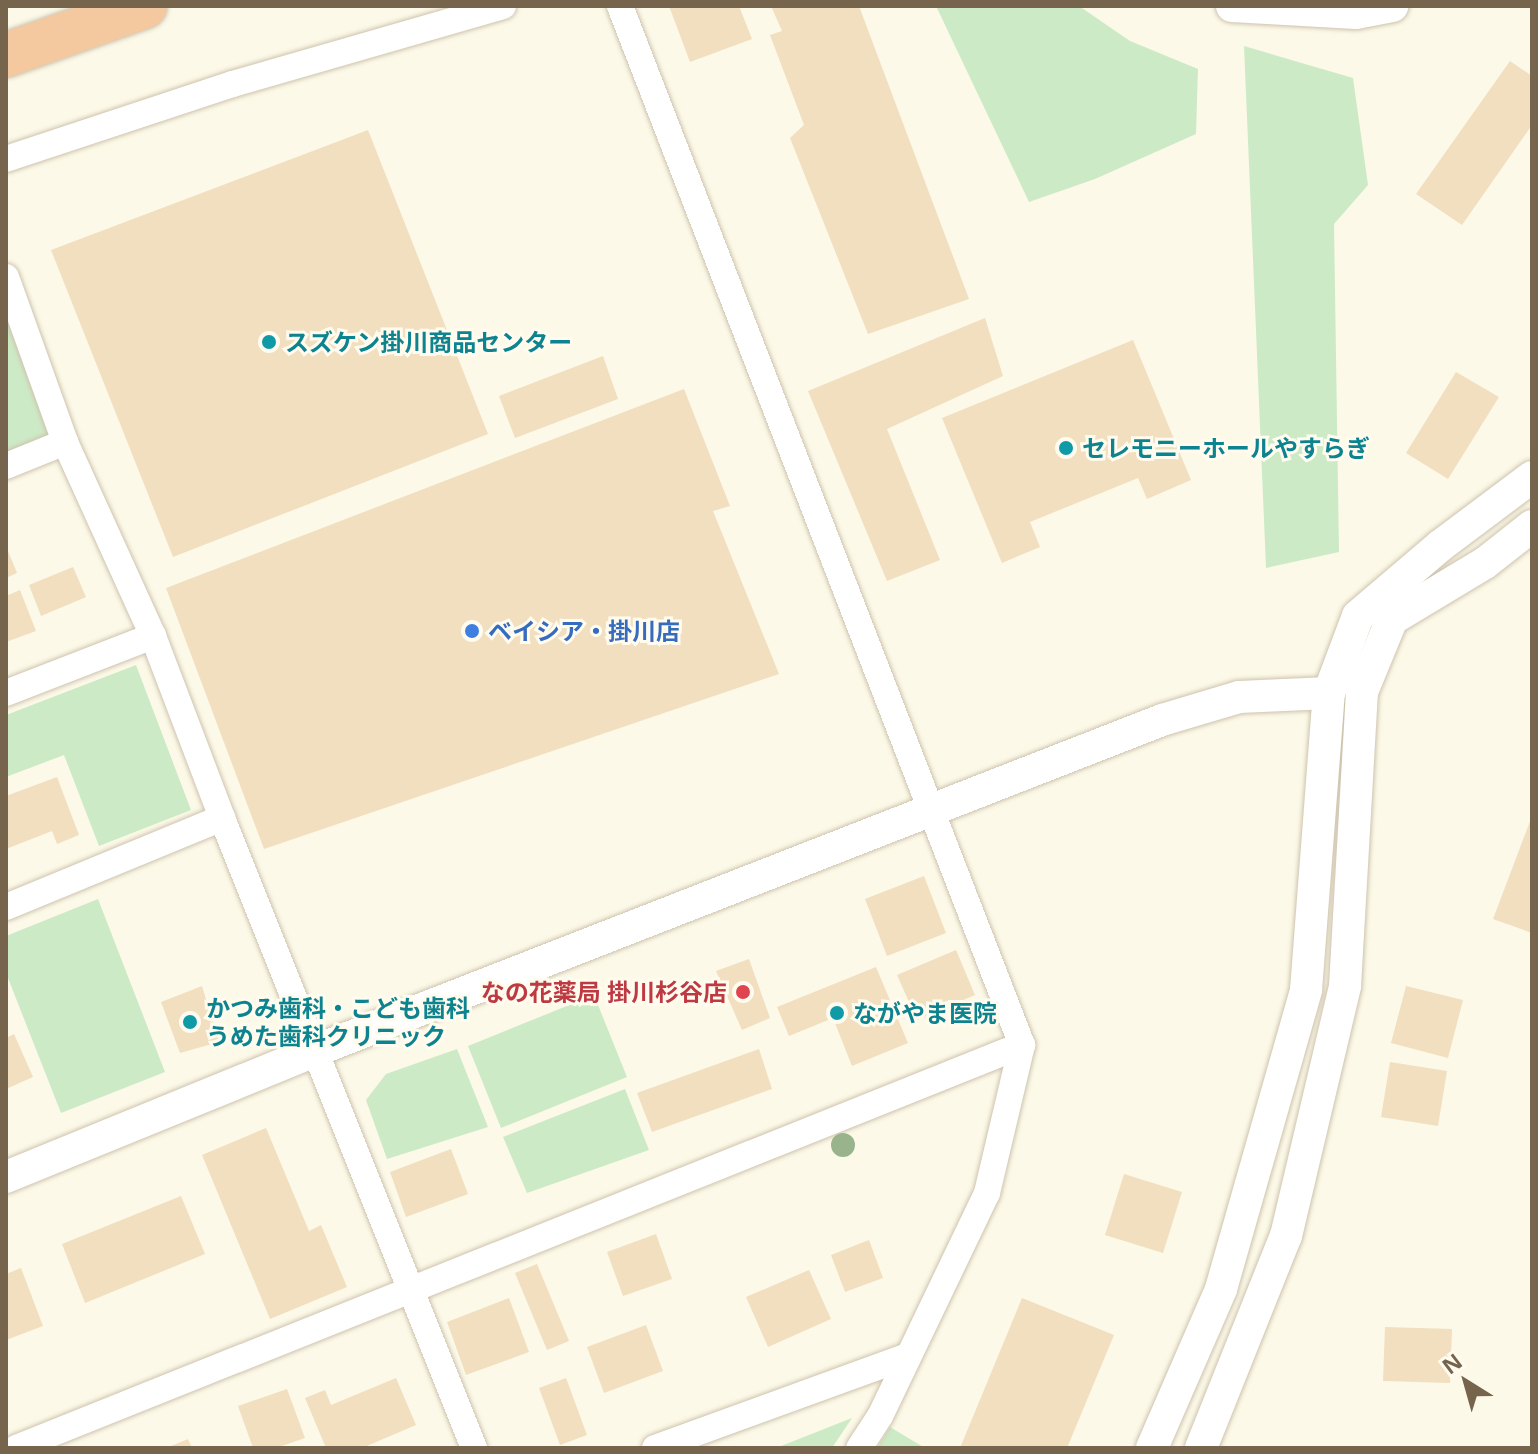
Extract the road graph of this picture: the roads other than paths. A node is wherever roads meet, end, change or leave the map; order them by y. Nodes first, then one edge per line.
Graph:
1 (145, 6) edge
2 (503, 6) edge
3 (620, 6) edge
4 (1232, 6) edge
5 (1392, 6) edge
6 (6, 55) edge
7 (6, 159) edge
8 (6, 277) edge
9 (65, 442) junction
10 (6, 466) edge
11 (1532, 477) edge
12 (1532, 526) edge
13 (153, 636) junction
14 (6, 693) edge
15 (1329, 693) junction
16 (933, 808) junction
17 (222, 818) junction
18 (6, 907) edge
19 (1022, 1045) junction
20 (317, 1050) junction
21 (6, 1177) edge
22 (413, 1291) junction
23 (908, 1356) junction
24 (16, 1448) edge
25 (474, 1448) edge
26 (655, 1448) edge
27 (859, 1448) edge
28 (1152, 1448) edge
29 (1201, 1448) edge

1 - 6 highway
2 - 7 street
3 - 16 street
4 - 5 street
8 - 9 street
9 - 10 street
9 - 13 street
11 - 15 street
12 - 29 street
13 - 14 street
13 - 17 street
15 - 16 street
15 - 28 street
16 - 19 street
16 - 20 street
17 - 18 street
17 - 20 street
19 - 22 street
19 - 23 street
20 - 21 street
20 - 22 street
22 - 24 street
22 - 25 street
23 - 26 street
23 - 27 street

